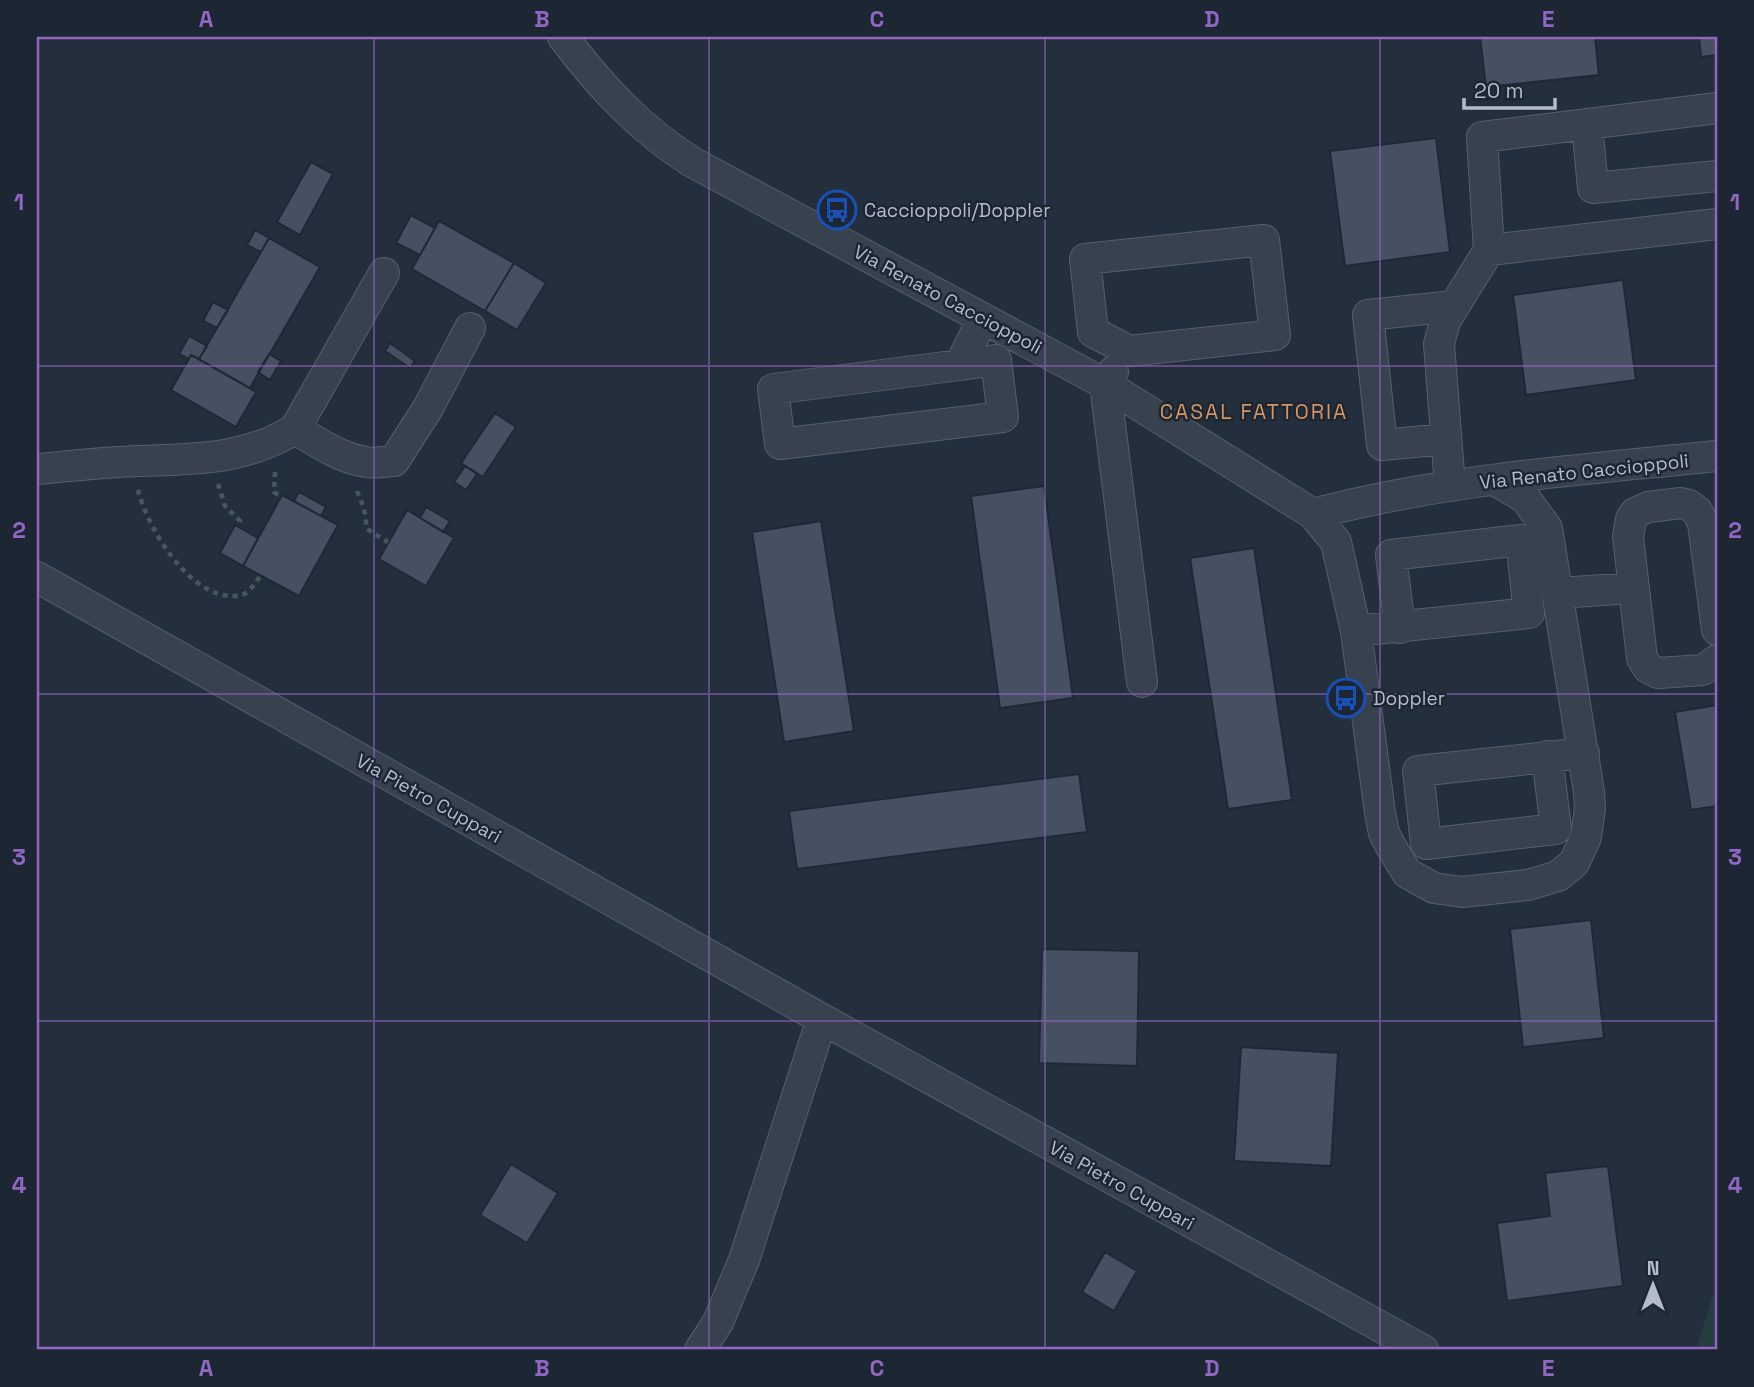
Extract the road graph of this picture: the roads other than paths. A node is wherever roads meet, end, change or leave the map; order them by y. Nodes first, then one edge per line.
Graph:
1 (563, 37) edge
2 (1717, 108) edge
3 (1587, 124) junction
4 (1717, 176) edge
5 (1717, 224) edge
6 (1489, 250) junction
7 (384, 273) dead end
8 (1454, 306) junction
9 (983, 318) junction
10 (470, 328) dead end
11 (1129, 351) junction
12 (960, 365) junction
13 (1105, 384) junction
14 (295, 429) junction
15 (1446, 439) junction
16 (1717, 456) edge
17 (37, 469) edge
18 (1496, 480) junction
19 (1450, 486) junction
20 (1313, 514) junction
21 (37, 577) edge
22 (1633, 588) junction
23 (1559, 593) junction
24 (1399, 628) junction
25 (1717, 630) edge
26 (1356, 631) junction
27 (1717, 660) edge
28 (1142, 682) dead end
29 (1584, 752) junction
30 (1547, 756) junction
31 (822, 1019) junction
32 (700, 1350) edge
33 (1423, 1350) edge

1 - 9 street, Via Renato Caccioppoli
2 - 3 street
3 - 4 street
3 - 6 street
5 - 6 street
6 - 8 street
7 - 14 street
8 - 15 street
8 - 15 street
9 - 12 street
9 - 13 street, Via Renato Caccioppoli
10 - 14 street
11 - 11 street
11 - 13 street
12 - 12 street
13 - 20 street, Via Renato Caccioppoli
13 - 28 street
14 - 17 street
15 - 19 street
16 - 18 street, Via Renato Caccioppoli
18 - 19 street, Via Renato Caccioppoli
18 - 23 street
19 - 20 street, Via Renato Caccioppoli
20 - 26 street
21 - 31 street, Via Pietro Cuppari
22 - 23 street
22 - 25 street
22 - 27 street
23 - 29 street
24 - 24 street
24 - 26 street
26 - 29 street
29 - 30 street
30 - 30 street
31 - 32 street
31 - 33 street, Via Pietro Cuppari

